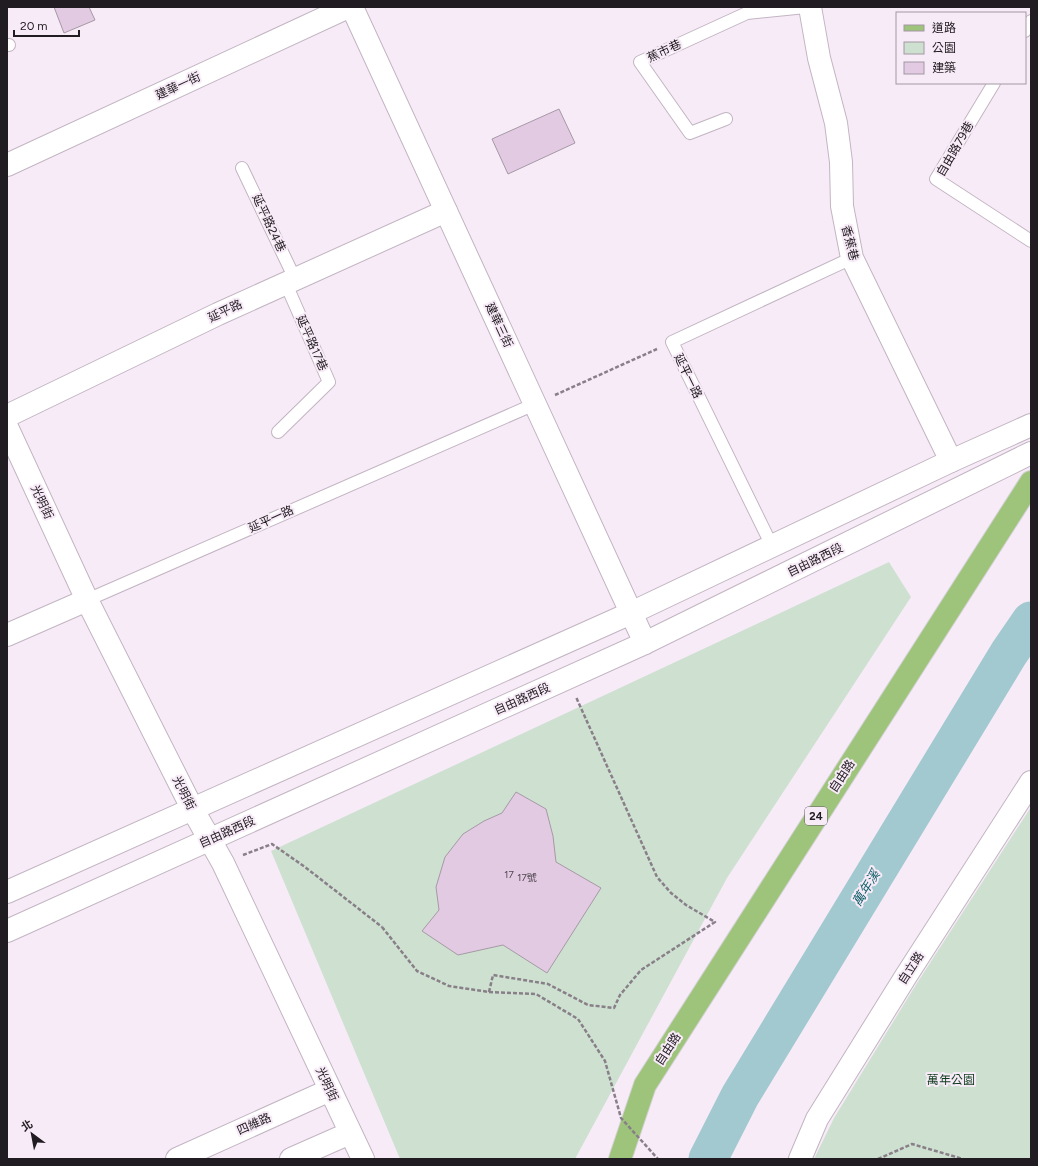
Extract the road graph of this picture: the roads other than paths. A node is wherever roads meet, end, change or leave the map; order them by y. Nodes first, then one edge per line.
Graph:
1 (348, 7) edge
2 (352, 7) edge
3 (806, 7) edge
4 (810, 7) edge
5 (993, 84) edge
6 (726, 119) dead end
7 (7, 165) edge
8 (242, 168) dead end
9 (446, 211) junction
10 (1031, 242) edge
11 (852, 258) junction
12 (290, 281) junction
13 (535, 404) junction
14 (7, 416) edge
15 (1031, 425) edge
16 (7, 427) edge
17 (278, 432) dead end
18 (1031, 453) edge
19 (951, 461) junction
20 (1031, 482) edge
21 (772, 546) junction
22 (87, 600) junction
23 (631, 613) junction
24 (7, 635) edge
25 (645, 643) junction
26 (1031, 782) edge
27 (192, 810) junction
28 (210, 839) junction
29 (7, 892) edge
30 (7, 931) edge
31 (330, 1090) junction
32 (350, 1133) junction
33 (177, 1159) edge
34 (291, 1159) edge
35 (362, 1159) edge
36 (620, 1159) edge
37 (800, 1159) edge

1 - 7 street, 建華一街
2 - 9 street, 建華三街
3 - 6 lane, 蕉市巷
4 - 11 street, 香蕉巷
5 - 10 lane, 自由路79巷
8 - 12 lane, 延平路24巷
9 - 12 street, 延平路
9 - 13 street, 建華三街
11 - 19 street, 香蕉巷
11 - 21 lane, 延平一路
12 - 14 street, 延平路
12 - 17 lane, 延平路17巷
13 - 22 lane, 延平一路
13 - 23 street, 建華三街
15 - 19 street
16 - 22 street, 光明街
18 - 25 street, 自由路西段
19 - 21 street
20 - 36 main road, 自由路 / 24
21 - 23 street
22 - 24 street, 延平一路
22 - 27 street, 光明街
23 - 25 street, 建華三街
23 - 27 street
25 - 28 street, 自由路西段
26 - 37 street, 自立路
27 - 28 street, 光明街
27 - 29 street
28 - 30 street, 自由路西段
28 - 31 street, 光明街
31 - 32 street, 光明街
31 - 33 street, 四維路
32 - 34 street
32 - 35 street, 光明街

